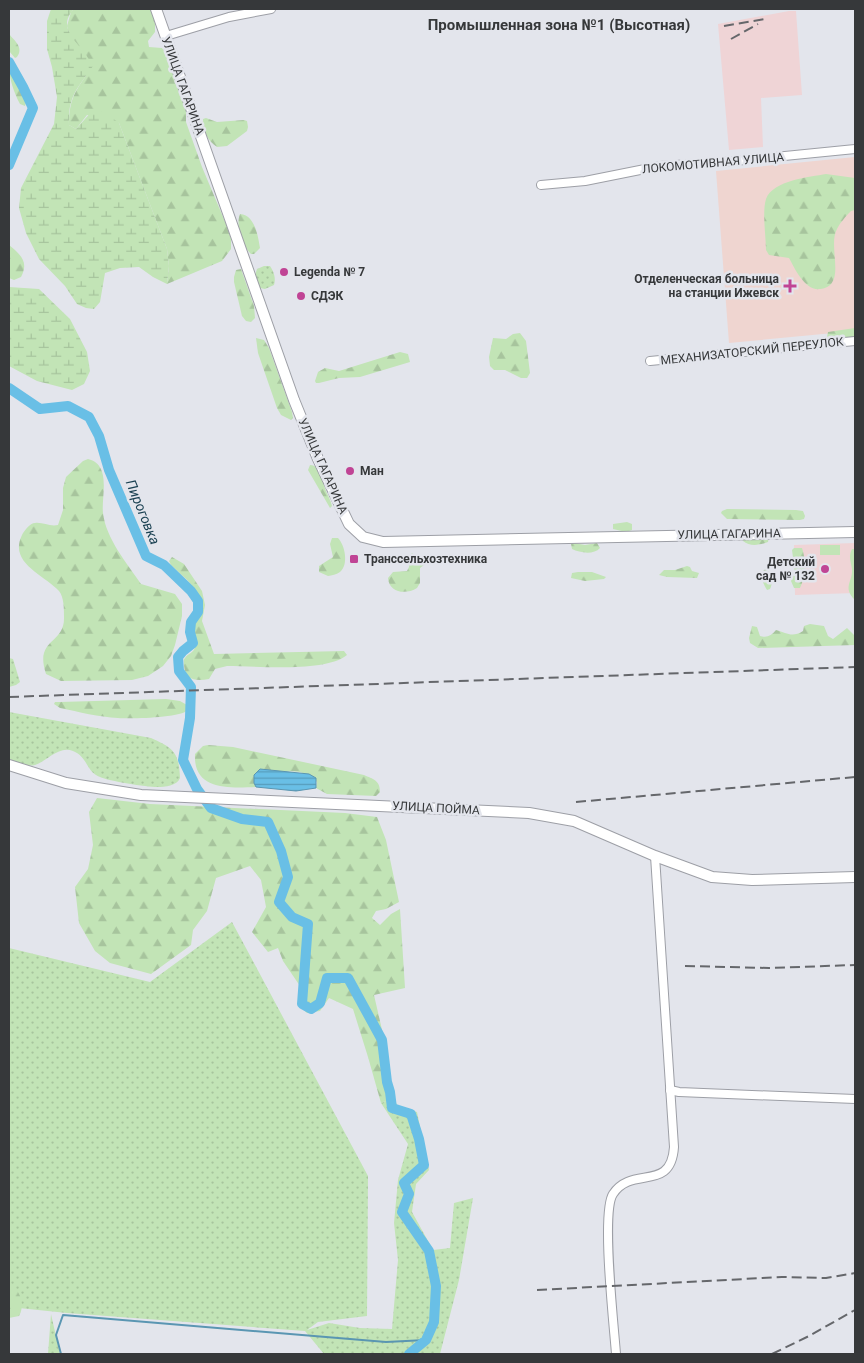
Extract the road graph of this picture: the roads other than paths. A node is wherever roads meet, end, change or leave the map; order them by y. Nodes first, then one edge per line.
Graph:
1 (156, 9) edge
2 (271, 9) edge
3 (166, 36) junction
4 (855, 149) edge
5 (541, 184) dead end
6 (855, 341) edge
7 (650, 361) dead end
8 (855, 532) edge
9 (9, 764) edge
10 (655, 856) junction
11 (855, 877) edge
12 (670, 1090) junction
13 (855, 1099) edge
14 (616, 1354) edge

1 - 3 main road, УЛИЦА ГАГАРИНА
2 - 3 street
3 - 8 main road, УЛИЦА ГАГАРИНА
4 - 5 street, ЛОКОМОТИВНАЯ УЛИЦА
6 - 7 street, МЕХАНИЗАТОРСКИЙ ПЕРЕУЛОК
9 - 10 main road, УЛИЦА ПОЙМА
10 - 11 main road, УЛИЦА ПОЙМА
10 - 12 street
12 - 13 street
12 - 14 street

